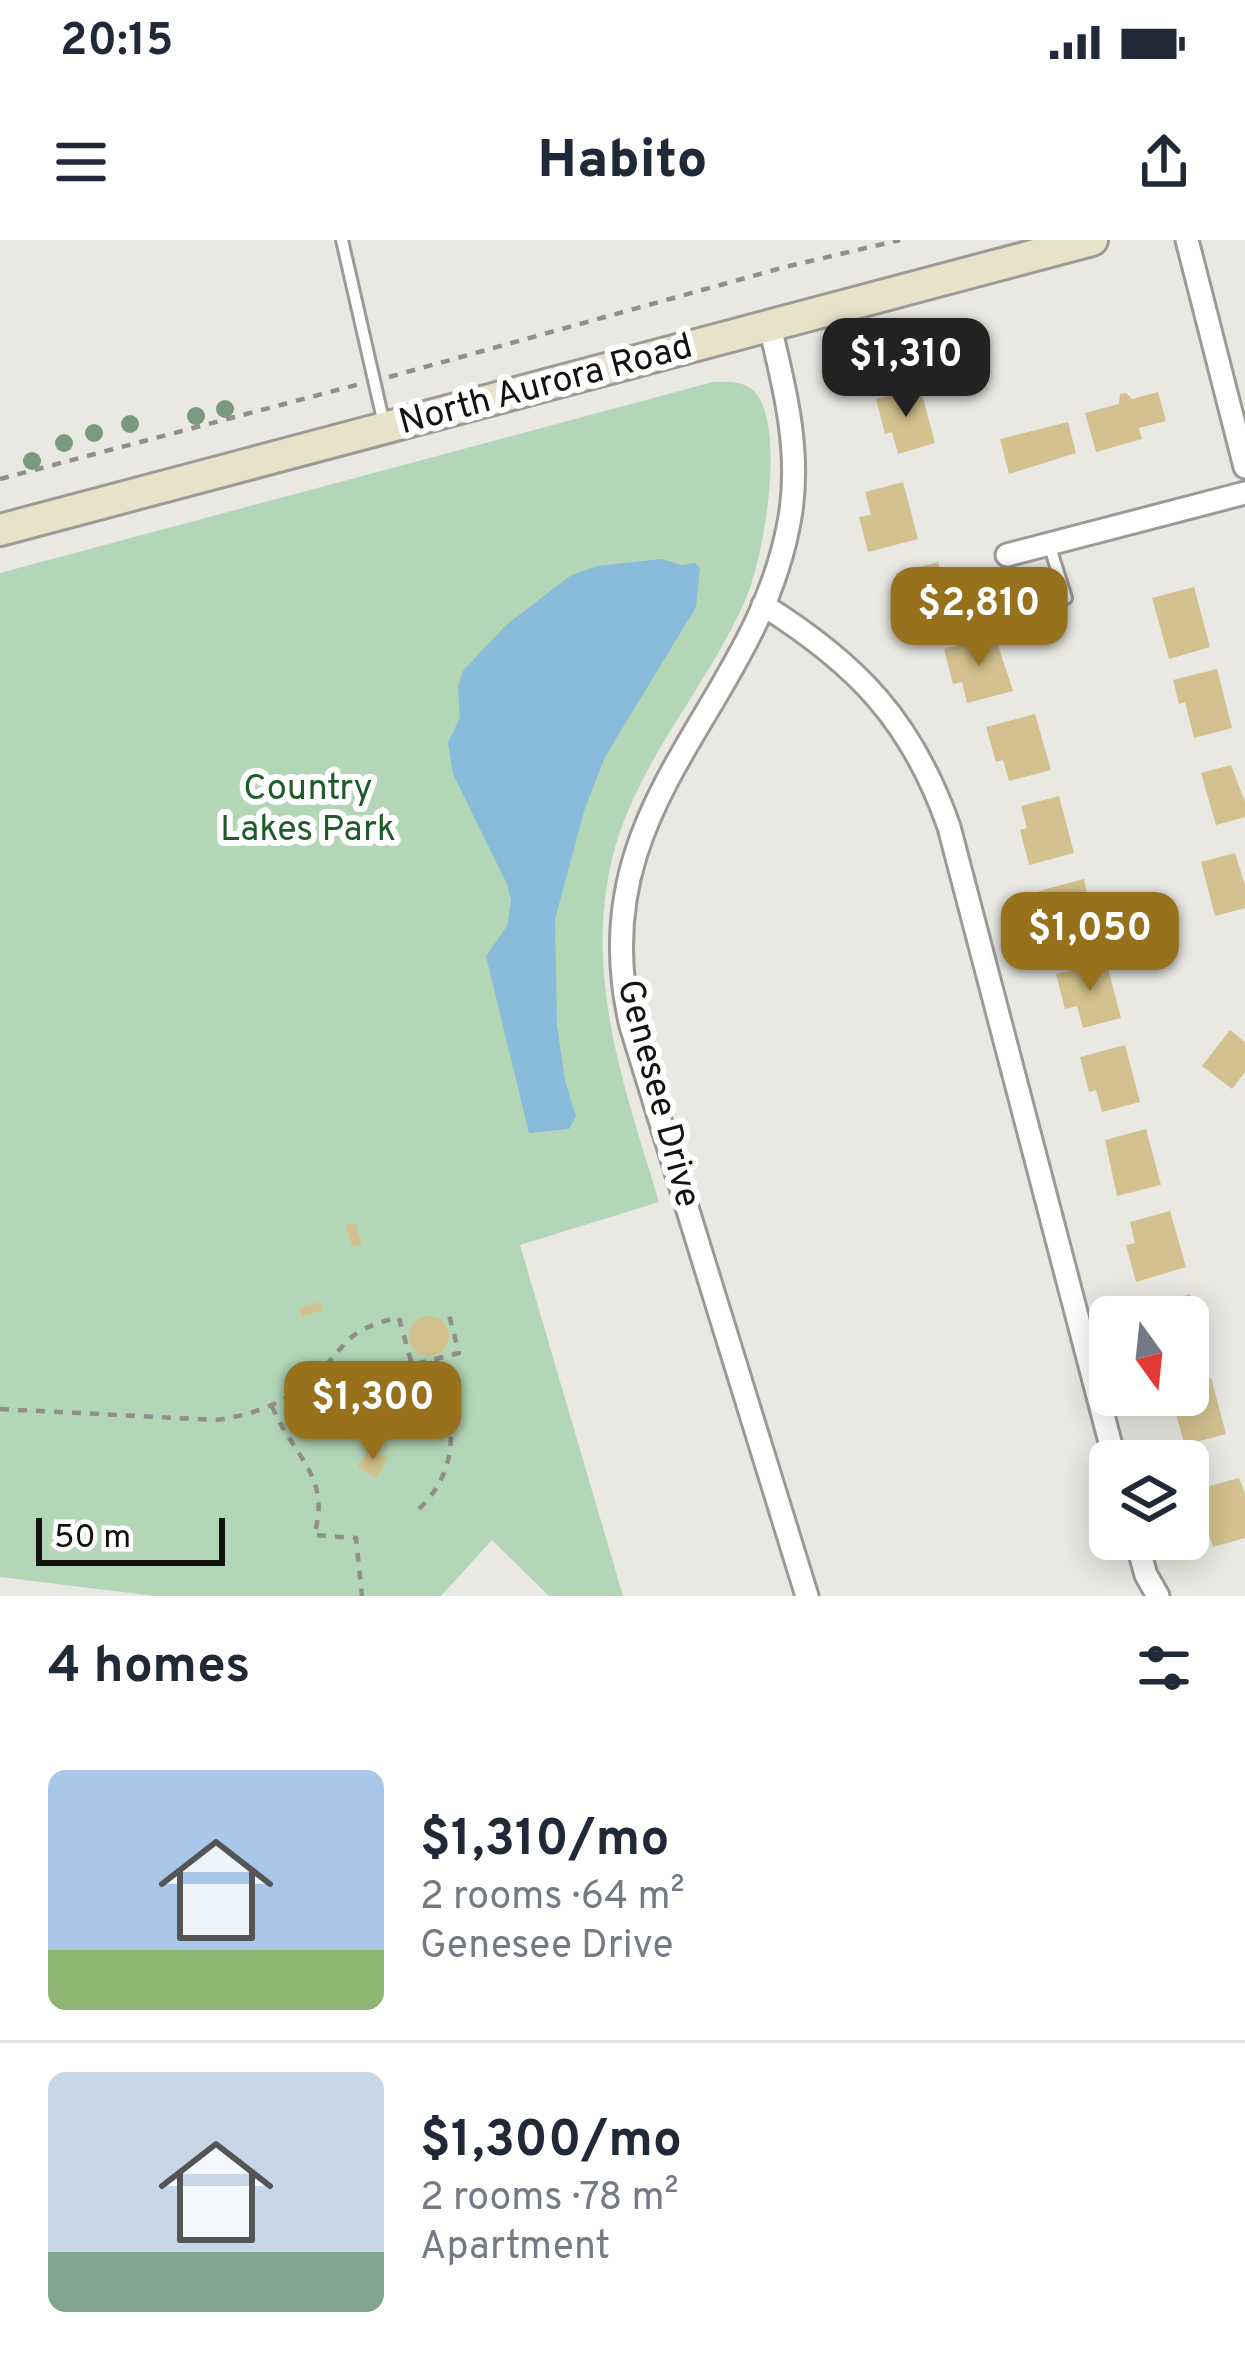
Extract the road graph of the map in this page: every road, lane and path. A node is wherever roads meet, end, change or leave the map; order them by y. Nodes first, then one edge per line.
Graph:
1 (342, 240) edge
2 (900, 240) edge
3 (1092, 240) edge
4 (1187, 240) edge
5 (770, 327) junction
6 (430, 367) dead end
7 (338, 390) dead end
8 (385, 428) junction
9 (1245, 467) edge
10 (0, 479) edge
11 (1245, 493) edge
12 (0, 530) edge
13 (1049, 543) junction
14 (1007, 555) dead end
15 (1066, 598) dead end
16 (763, 605) junction
17 (448, 1311) dead end
18 (437, 1358) junction
19 (272, 1406) junction
20 (0, 1409) edge
21 (1110, 1440) edge
22 (419, 1509) dead end
23 (1142, 1560) edge
24 (362, 1596) edge
25 (806, 1596) edge
26 (1158, 1596) edge

1 - 8 lane
2 - 6 path
3 - 5 main road, North Aurora Road
4 - 9 street
5 - 8 main road, North Aurora Road
5 - 16 street, Genesee Drive
7 - 10 path
8 - 12 main road, North Aurora Road
11 - 13 street
13 - 14 street
13 - 15 lane
16 - 21 street
16 - 25 street, Genesee Drive
17 - 18 path
18 - 19 path
18 - 22 path
19 - 20 path
19 - 24 path
23 - 26 street

